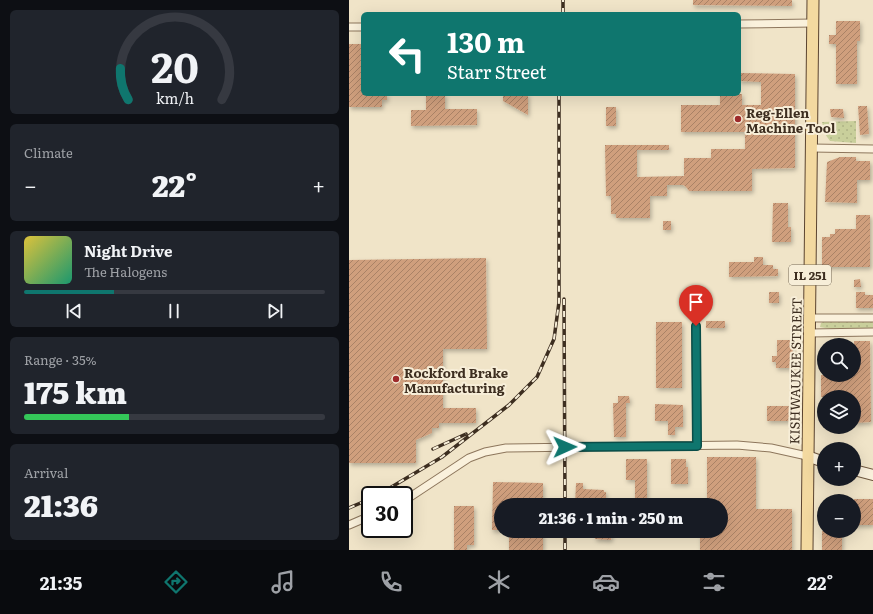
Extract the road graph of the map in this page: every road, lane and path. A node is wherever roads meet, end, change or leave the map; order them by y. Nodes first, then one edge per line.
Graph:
1 (813, 0) edge
2 (813, 23) junction
3 (741, 24) edge
4 (349, 27) edge
5 (361, 27) edge
6 (812, 148) junction
7 (873, 149) edge
8 (810, 318) junction
9 (873, 318) edge
10 (696, 326) dead end
11 (873, 332) edge
12 (809, 333) junction
13 (697, 446) junction
14 (807, 456) junction
15 (817, 460) edge
16 (861, 472) edge
17 (873, 475) edge
18 (413, 495) edge
19 (361, 520) edge
20 (349, 526) edge
21 (807, 550) edge

1 - 2 main road, KISHWAUKEE STREET / IL 251
2 - 3 street
2 - 6 main road, KISHWAUKEE STREET / IL 251
4 - 5 street
6 - 7 street
6 - 8 main road, KISHWAUKEE STREET / IL 251
8 - 9 street
8 - 12 main road, KISHWAUKEE STREET / IL 251
10 - 13 street
11 - 12 street
12 - 14 main road, KISHWAUKEE STREET / IL 251
13 - 14 street
13 - 18 street
14 - 15 street
14 - 21 main road, KISHWAUKEE STREET / IL 251
16 - 17 street
19 - 20 street

